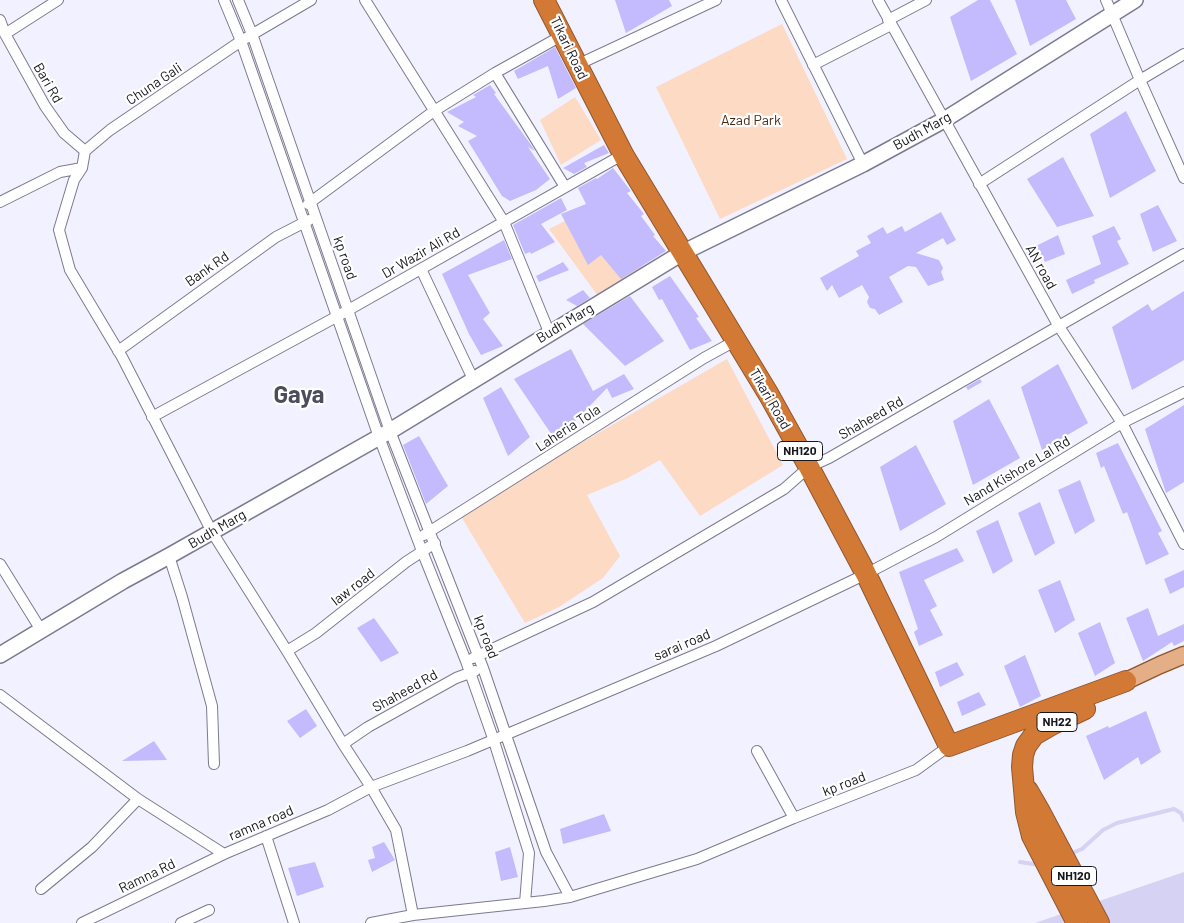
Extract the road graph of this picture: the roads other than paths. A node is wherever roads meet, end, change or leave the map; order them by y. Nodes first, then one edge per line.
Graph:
1 (58, 0) edge
2 (224, 0) edge
3 (238, 0) edge
4 (310, 0) edge
5 (364, 0) edge
6 (544, 0) edge
7 (716, 0) edge
8 (781, 0) edge
9 (878, 0) edge
10 (926, 0) edge
11 (1135, 0) edge
12 (1109, 7) edge
13 (0, 20) edge
14 (890, 23) junction
15 (5, 34) junction
16 (252, 34) junction
17 (563, 35) junction
18 (240, 41) junction
19 (1184, 54) edge
20 (577, 65) junction
21 (813, 65) junction
22 (495, 73) junction
23 (1140, 80) junction
24 (434, 111) junction
25 (944, 120) junction
26 (85, 151) junction
27 (624, 156) junction
28 (863, 164) junction
29 (82, 168) junction
30 (1184, 178) edge
31 (979, 184) junction
32 (565, 187) junction
33 (311, 201) junction
34 (0, 202) edge
35 (300, 211) junction
36 (316, 217) junction
37 (504, 222) junction
38 (304, 223) junction
39 (682, 252) junction
40 (1184, 254) edge
41 (421, 269) junction
42 (348, 310) junction
43 (336, 317) junction
44 (1058, 325) junction
45 (549, 332) junction
46 (735, 341) junction
47 (118, 351) junction
48 (473, 379) junction
49 (1184, 392) edge
50 (152, 417) junction
51 (1122, 423) junction
52 (384, 434) junction
53 (809, 468) junction
54 (212, 532) junction
55 (430, 532) junction
56 (417, 539) junction
57 (435, 543) junction
58 (1184, 544) edge
59 (422, 551) junction
60 (169, 556) junction
61 (0, 564) edge
62 (866, 574) junction
63 (41, 630) junction
64 (287, 651) junction
65 (0, 655) edge
66 (479, 655) junction
67 (1184, 655) edge
68 (466, 660) junction
69 (483, 668) junction
70 (470, 673) junction
71 (1126, 681) junction
72 (0, 695) edge
73 (506, 734) junction
74 (493, 738) junction
75 (343, 744) junction
76 (950, 746) junction
77 (757, 751) dead end
78 (214, 764) dead end
79 (372, 787) junction
80 (138, 800) junction
81 (794, 818) junction
82 (1040, 832) junction
83 (266, 836) junction
84 (224, 854) junction
85 (42, 889) dead end
86 (570, 897) junction
87 (525, 903) junction
88 (209, 910) dead end
89 (413, 916) junction
90 (98, 919) edge
91 (82, 923) edge
92 (181, 923) edge
93 (294, 923) edge
94 (371, 923) edge
95 (1077, 923) edge
96 (1099, 923) edge

1 - 15 street
2 - 18 street, kp road
3 - 16 street, kp road
4 - 16 street, Chuna Gali
5 - 24 street
6 - 17 highway, Tikari Road / NH120
7 - 20 street
8 - 21 street
9 - 14 street, AN road
10 - 14 street
11 - 12 street, Budh Marg
12 - 23 street
12 - 25 street, Budh Marg
13 - 15 street, Bari Rd
14 - 21 street
14 - 25 street, AN road
15 - 26 street, Bari Rd
16 - 18 street, Chuna Gali
16 - 33 street, kp road
17 - 20 highway, Tikari Road / NH120
17 - 22 street
18 - 26 street, Chuna Gali
18 - 35 street, kp road
19 - 23 street
20 - 27 highway, Tikari Road / NH120
21 - 28 street
22 - 24 street
22 - 32 street
23 - 30 street
23 - 31 street
24 - 33 street
24 - 37 street
25 - 28 street, Budh Marg
25 - 31 street, AN road
26 - 29 street
27 - 32 street, Dr Wazir Ali Rd
27 - 39 highway, Tikari Road / NH120
28 - 39 street, Budh Marg
29 - 34 street
29 - 47 street
31 - 44 street, AN road
32 - 37 street, Dr Wazir Ali Rd
33 - 35 street
33 - 36 street, kp road
35 - 38 street, kp road
36 - 38 street, Bank Rd
36 - 42 street, kp road
37 - 41 street, Dr Wazir Ali Rd
37 - 45 street
38 - 43 street, kp road
38 - 47 street, Bank Rd
39 - 45 street, Budh Marg
39 - 46 highway, Tikari Road / NH120
40 - 44 street, Shaheed Rd
41 - 42 street, Dr Wazir Ali Rd
41 - 48 street
42 - 43 street, Dr Wazir Ali Rd
42 - 52 street, kp road
43 - 50 street, Dr Wazir Ali Rd
43 - 52 street, kp road
44 - 51 street, AN road
44 - 53 street, Shaheed Rd
45 - 48 street, Budh Marg
46 - 53 highway, Tikari Road / NH120
46 - 55 street, Laheria Tola
47 - 50 street
48 - 52 street, Budh Marg
49 - 51 street, Nand Kishore Lal Rd
50 - 54 street
51 - 58 street, AN road
51 - 62 street, Nand Kishore Lal Rd
52 - 54 street, Budh Marg
52 - 55 street, kp road
52 - 56 street, kp road
53 - 62 highway, Tikari Road / NH120
53 - 66 street, Shaheed Rd
54 - 60 street, Budh Marg
54 - 64 street
55 - 56 street, Laheria Tola
55 - 57 street, kp road
56 - 59 street, kp road
57 - 59 street, law road
57 - 66 street, kp road
59 - 64 street, law road
59 - 68 street, kp road
60 - 63 street, Budh Marg
60 - 78 street
61 - 63 street
62 - 73 street, sarai road
62 - 76 highway, Tikari Road / NH120
63 - 65 street, Budh Marg
64 - 75 street
66 - 68 street, Shaheed Rd
66 - 69 street, kp road
67 - 71 main road
68 - 70 street, kp road
69 - 70 street, Shaheed Rd
69 - 73 street, kp road
70 - 74 street, kp road
70 - 75 street, Shaheed Rd
71 - 76 highway
71 - 82 highway, NH22
72 - 80 street, ramna road
73 - 74 street, ramna road
73 - 86 street, kp road
74 - 79 street, ramna road
74 - 87 street, kp road
75 - 79 street
76 - 81 street, kp road
77 - 81 street
79 - 83 street, ramna road
79 - 89 street
80 - 84 street, ramna road
80 - 85 street
81 - 86 street, kp road
82 - 95 highway, NH120
82 - 96 highway, NH120
83 - 84 street, ramna road
83 - 93 street
84 - 90 street, Ramna Rd
86 - 87 street
87 - 89 street
88 - 92 street
89 - 94 street
90 - 91 street, Ramna Rd

